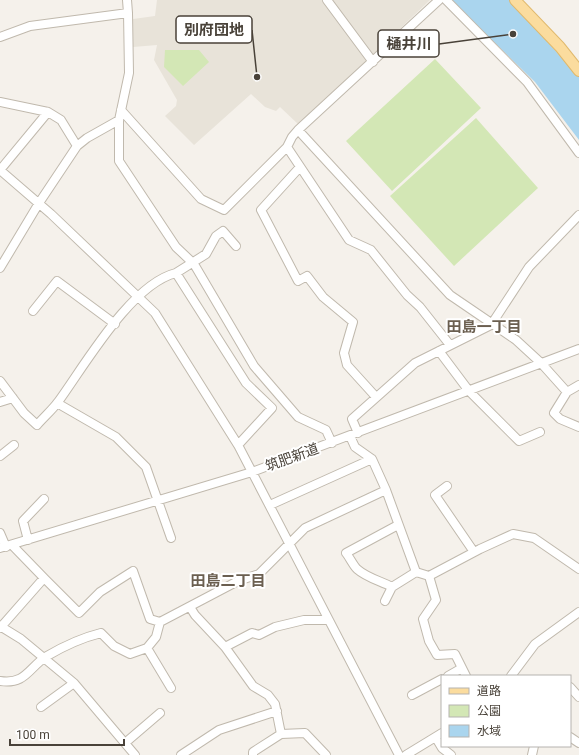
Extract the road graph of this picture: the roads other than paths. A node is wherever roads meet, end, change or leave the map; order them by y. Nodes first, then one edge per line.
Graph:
1 (127, 0) edge
2 (327, 0) edge
3 (439, 0) edge
4 (446, 0) edge
5 (515, 0) edge
6 (128, 12) junction
7 (0, 38) edge
8 (373, 62) junction
9 (579, 71) edge
10 (0, 102) edge
11 (121, 110) junction
12 (48, 112) junction
13 (119, 120) junction
14 (298, 130) junction
15 (77, 146) junction
16 (287, 147) junction
17 (579, 154) edge
18 (300, 167) junction
19 (0, 170) edge
20 (39, 203) junction
21 (579, 216) edge
22 (236, 246) dead end
23 (192, 262) junction
24 (0, 268) edge
25 (176, 273) junction
26 (137, 296) junction
27 (33, 311) dead end
28 (115, 324) junction
29 (491, 325) junction
30 (450, 345) junction
31 (579, 349) edge
32 (438, 351) junction
33 (541, 363) junction
34 (0, 381) edge
35 (579, 385) edge
36 (469, 391) junction
37 (567, 392) junction
38 (376, 397) junction
39 (13, 398) junction
40 (0, 402) edge
41 (57, 403) junction
42 (579, 427) edge
43 (540, 432) dead end
44 (358, 433) junction
45 (350, 436) junction
46 (332, 443) junction
47 (14, 445) dead end
48 (238, 445) junction
49 (0, 456) edge
50 (372, 460) junction
51 (252, 472) junction
52 (447, 486) dead end
53 (386, 490) junction
54 (44, 499) dead end
55 (157, 500) junction
56 (270, 505) junction
57 (398, 525) junction
58 (0, 533) edge
59 (171, 538) dead end
60 (28, 540) junction
61 (290, 545) junction
62 (6, 547) edge
63 (474, 552) junction
64 (579, 569) edge
65 (416, 572) junction
66 (429, 576) junction
67 (44, 578) junction
68 (392, 588) junction
69 (385, 601) dead end
70 (190, 606) junction
71 (579, 612) edge
72 (328, 620) junction
73 (160, 622) junction
74 (0, 627) edge
75 (225, 647) junction
76 (147, 648) junction
77 (45, 657) junction
78 (464, 672) edge
79 (452, 675) edge
80 (512, 675) edge
81 (441, 680) edge
82 (0, 681) edge
83 (74, 683) junction
84 (172, 688) dead end
85 (571, 688) edge
86 (412, 695) dead end
87 (579, 697) edge
88 (41, 707) dead end
89 (276, 711) junction
90 (160, 714) dead end
91 (281, 734) junction
92 (439, 736) edge
93 (125, 743) junction
94 (442, 747) edge
95 (135, 755) edge
96 (181, 755) edge
97 (253, 755) edge
98 (326, 755) edge
99 (399, 755) edge
100 (406, 755) edge
101 (451, 755) edge

1 - 6 street
2 - 8 street
3 - 8 street
4 - 17 street
5 - 9 main road
6 - 7 street
6 - 11 street
8 - 14 street
10 - 12 street
11 - 13 street
11 - 16 street
12 - 15 street
12 - 19 street
13 - 15 street
13 - 23 street
14 - 16 street
14 - 29 street
15 - 20 street
16 - 18 street
18 - 30 street
18 - 38 street
19 - 20 street
20 - 24 street
20 - 26 street
21 - 29 street
22 - 23 street
23 - 25 street
23 - 46 street
25 - 26 street
25 - 48 street
26 - 28 street
26 - 48 street
27 - 28 street
28 - 41 street
29 - 30 street
29 - 33 street
30 - 32 street
31 - 33 street, 筑肥新道
32 - 36 street
32 - 38 street
33 - 36 street, 筑肥新道
33 - 37 street
34 - 39 street
35 - 37 street
36 - 43 street
36 - 44 street, 筑肥新道
37 - 42 street
38 - 44 street
39 - 40 street
39 - 41 street
41 - 55 street
44 - 45 street, 筑肥新道
45 - 46 street, 筑肥新道
45 - 50 street
46 - 51 street, 筑肥新道
47 - 49 street
48 - 51 street
50 - 53 street
50 - 56 street
51 - 55 street, 筑肥新道
51 - 56 street
52 - 63 street
53 - 57 street
53 - 61 street
54 - 60 street
55 - 59 street
55 - 60 street, 筑肥新道
56 - 61 street
57 - 65 street
57 - 68 street
58 - 62 street
60 - 62 street, 筑肥新道
61 - 70 street
61 - 72 street
62 - 67 street
63 - 64 street
63 - 66 street
65 - 66 street
65 - 68 street
66 - 78 street
67 - 73 street
67 - 74 street
68 - 69 street
70 - 73 street
70 - 75 street
71 - 80 street
72 - 75 street
72 - 99 street
73 - 76 street
74 - 77 street
75 - 89 street
76 - 77 street
76 - 84 street
77 - 82 street
77 - 83 street
78 - 79 street
81 - 86 street
83 - 88 street
83 - 93 street
85 - 87 street
89 - 91 street
89 - 96 street
90 - 93 street
91 - 97 street
91 - 98 street
92 - 100 street
93 - 95 street
94 - 101 street

